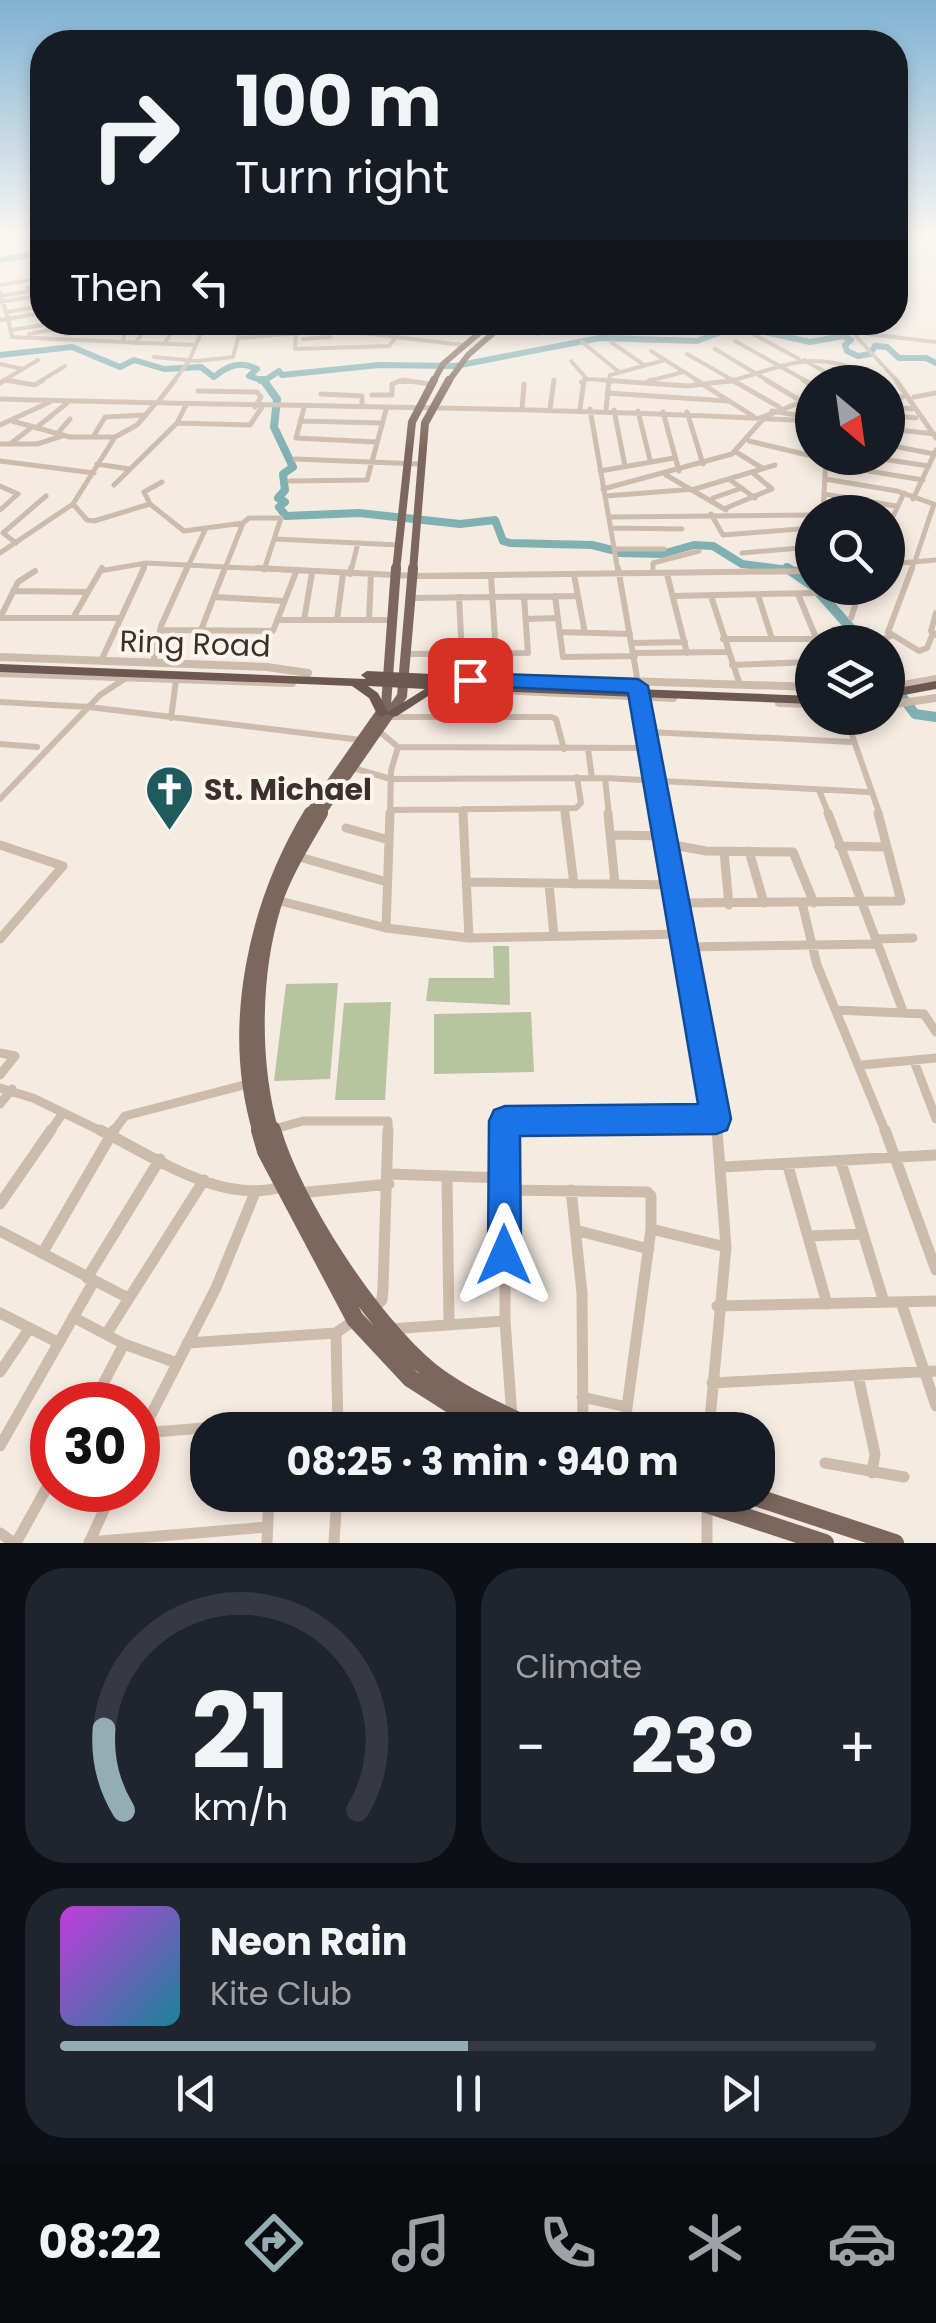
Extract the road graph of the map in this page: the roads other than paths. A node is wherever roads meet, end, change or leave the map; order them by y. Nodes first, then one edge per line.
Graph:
1 (5, 310) edge
2 (0, 324) edge
3 (76, 335) edge
4 (85, 335) edge
5 (99, 335) edge
6 (123, 335) edge
7 (141, 335) edge
8 (170, 335) edge
9 (200, 335) edge
10 (239, 335) edge
11 (282, 335) edge
12 (296, 335) edge
13 (325, 335) edge
14 (331, 335) edge
15 (352, 335) edge
16 (379, 335) edge
17 (474, 335) edge
18 (488, 335) edge
19 (756, 335) dead end
20 (858, 335) edge
21 (876, 335) edge
22 (0, 337) edge
23 (396, 337) junction
24 (239, 338) junction
25 (303, 339) dead end
26 (86, 340) junction
27 (735, 341) dead end
28 (102, 342) junction
29 (123, 342) junction
30 (582, 342) dead end
31 (611, 342) dead end
32 (936, 342) edge
33 (135, 343) junction
34 (164, 344) junction
35 (195, 345) junction
36 (462, 345) junction
37 (330, 348) junction
38 (348, 348) junction
39 (715, 349) dead end
40 (652, 351) dead end
41 (688, 354) dead end
42 (154, 357) dead end
43 (800, 359) junction
44 (878, 359) junction
45 (38, 360) dead end
46 (664, 360) junction
47 (570, 361) dead end
48 (0, 364) edge
49 (187, 364) junction
50 (644, 365) junction
51 (778, 365) junction
52 (812, 365) edge
53 (848, 365) edge
54 (65, 366) dead end
55 (23, 369) junction
56 (619, 372) junction
57 (684, 372) junction
58 (755, 372) junction
59 (795, 375) edge
60 (587, 379) junction
61 (730, 379) junction
62 (554, 380) dead end
63 (608, 380) junction
64 (2, 382) edge
65 (646, 383) junction
66 (430, 384) junction
67 (524, 384) dead end
68 (674, 384) junction
69 (706, 386) junction
70 (198, 391) dead end
71 (936, 393) edge
72 (322, 394) dead end
73 (608, 394) junction
74 (372, 395) dead end
75 (0, 397) edge
76 (795, 397) edge
77 (917, 397) junction
78 (676, 398) junction
79 (730, 401) junction
80 (50, 402) junction
81 (92, 402) junction
82 (936, 402) edge
83 (67, 403) junction
84 (156, 403) junction
85 (795, 403) edge
86 (186, 405) junction
87 (263, 406) junction
88 (284, 406) junction
89 (362, 407) junction
90 (304, 408) junction
91 (432, 409) junction
92 (776, 409) junction
93 (905, 409) edge
94 (386, 410) junction
95 (413, 410) junction
96 (522, 410) junction
97 (550, 410) junction
98 (580, 410) junction
99 (590, 410) junction
100 (610, 410) junction
101 (912, 410) dead end
102 (638, 411) junction
103 (663, 412) junction
104 (677, 412) junction
105 (687, 412) junction
106 (926, 414) junction
107 (146, 415) junction
108 (795, 415) edge
109 (936, 416) edge
110 (905, 417) edge
111 (760, 418) junction
112 (916, 418) dead end
113 (795, 419) edge
114 (70, 420) dead end
115 (12, 421) junction
116 (300, 421) junction
117 (176, 422) junction
118 (382, 422) junction
119 (0, 426) edge
120 (34, 428) junction
121 (905, 433) edge
122 (59, 435) junction
123 (92, 437) junction
124 (115, 437) junction
125 (749, 441) junction
126 (376, 442) junction
127 (0, 444) edge
128 (10, 444) junction
129 (935, 444) edge
130 (905, 445) edge
131 (768, 446) junction
132 (736, 452) junction
133 (795, 452) edge
134 (674, 458) junction
135 (294, 459) dead end
136 (650, 460) junction
137 (0, 461) edge
138 (372, 462) junction
139 (751, 462) junction
140 (905, 463) edge
141 (97, 464) junction
142 (404, 464) junction
143 (420, 464) junction
144 (703, 464) junction
145 (624, 466) junction
146 (774, 466) dead end
147 (129, 468) junction
148 (762, 468) junction
149 (928, 468) junction
150 (600, 471) junction
151 (679, 472) junction
152 (752, 472) junction
153 (94, 473) junction
154 (936, 473) edge
155 (881, 475) edge
156 (890, 475) edge
157 (666, 476) junction
158 (825, 478) joint
159 (729, 479) junction
160 (290, 481) dead end
161 (162, 482) dead end
162 (922, 482) junction
163 (114, 485) dead end
164 (0, 486) edge
165 (742, 488) junction
166 (881, 488) junction
167 (936, 488) edge
168 (695, 489) junction
169 (604, 493) junction
170 (904, 493) joint
171 (824, 494) joint
172 (626, 495) junction
173 (830, 495) edge
174 (46, 496) dead end
175 (712, 498) junction
176 (755, 498) junction
177 (913, 499) junction
178 (73, 504) junction
179 (150, 504) junction
180 (935, 504) edge
181 (0, 510) edge
182 (726, 511) junction
183 (711, 514) junction
184 (795, 514) edge
185 (676, 515) junction
186 (634, 516) junction
187 (610, 517) junction
188 (244, 523) junction
189 (612, 528) junction
190 (682, 529) junction
191 (795, 529) edge
192 (205, 530) junction
193 (687, 538) dead end
194 (276, 539) junction
195 (16, 543) junction
196 (358, 543) junction
197 (398, 544) junction
198 (615, 548) junction
199 (795, 548) edge
200 (664, 549) dead end
201 (699, 551) dead end
202 (0, 553) edge
203 (742, 553) dead end
204 (936, 558) edge
205 (915, 560) junction
206 (905, 561) edge
207 (146, 563) junction
208 (188, 565) junction
209 (226, 568) junction
210 (264, 570) junction
211 (795, 570) edge
212 (795, 570) edge
213 (35, 571) dead end
214 (653, 571) junction
215 (296, 572) junction
216 (312, 572) junction
217 (618, 573) junction
218 (738, 573) junction
219 (346, 574) junction
220 (371, 574) junction
221 (667, 574) junction
222 (574, 575) junction
223 (396, 576) junction
224 (414, 576) junction
225 (491, 576) junction
226 (13, 591) junction
227 (88, 592) junction
228 (795, 594) edge
229 (746, 595) junction
230 (758, 595) junction
231 (492, 596) junction
232 (524, 596) junction
233 (555, 596) junction
234 (577, 596) junction
235 (673, 596) junction
236 (711, 596) junction
237 (214, 598) junction
238 (413, 598) junction
239 (459, 598) junction
240 (284, 601) junction
241 (855, 605) edge
242 (580, 612) junction
243 (936, 613) edge
244 (558, 616) junction
245 (0, 618) edge
246 (73, 618) junction
247 (122, 618) junction
248 (851, 618) dead end
249 (526, 619) junction
250 (278, 620) junction
251 (304, 620) junction
252 (337, 620) junction
253 (369, 620) junction
254 (391, 620) junction
255 (890, 625) edge
256 (162, 630) junction
257 (200, 630) junction
258 (560, 632) junction
259 (584, 633) junction
260 (630, 634) junction
261 (935, 634) edge
262 (772, 638) junction
263 (723, 639) junction
264 (795, 639) edge
265 (685, 642) junction
266 (632, 643) junction
267 (905, 644) edge
268 (687, 652) junction
269 (727, 652) junction
270 (408, 654) junction
271 (462, 654) junction
272 (496, 654) junction
273 (635, 654) junction
274 (564, 658) junction
275 (101, 661) junction
276 (153, 663) junction
277 (795, 663) edge
278 (0, 665) edge
279 (732, 665) junction
280 (108, 677) junction
281 (312, 677) junction
282 (126, 678) junction
283 (565, 679) junction
284 (176, 680) junction
285 (397, 681) junction
286 (355, 683) junction
287 (497, 685) junction
288 (740, 685) junction
289 (444, 686) junction
290 (936, 688) edge
291 (638, 690) junction
292 (795, 693) edge
293 (100, 695) junction
294 (795, 695) edge
295 (905, 695) edge
296 (0, 702) edge
297 (89, 706) junction
298 (388, 714) junction
299 (172, 718) junction
300 (380, 732) junction
301 (648, 732) junction
302 (850, 735) edge
303 (361, 740) junction
304 (852, 742) junction
305 (0, 744) edge
306 (37, 747) dead end
307 (398, 747) junction
308 (651, 748) junction
309 (564, 749) junction
310 (588, 749) junction
311 (353, 768) junction
312 (577, 777) junction
313 (391, 778) junction
314 (592, 778) junction
315 (605, 778) junction
316 (657, 781) junction
317 (819, 790) junction
318 (868, 792) junction
319 (0, 799) edge
320 (464, 808) junction
321 (565, 809) junction
322 (393, 810) junction
323 (346, 828) dead end
324 (610, 834) junction
325 (389, 840) junction
326 (668, 840) junction
327 (0, 845) edge
328 (839, 846) junction
329 (884, 848) junction
330 (749, 851) junction
331 (724, 852) junction
332 (296, 856) junction
333 (281, 878) junction
334 (388, 882) junction
335 (468, 882) junction
336 (549, 884) junction
337 (574, 884) junction
338 (616, 884) junction
339 (675, 885) junction
340 (276, 900) junction
341 (861, 902) junction
342 (679, 903) junction
343 (764, 903) junction
344 (808, 903) junction
345 (729, 905) junction
346 (0, 924) edge
347 (14, 927) junction
348 (386, 928) junction
349 (684, 934) junction
350 (554, 936) junction
351 (469, 938) junction
352 (913, 938) dead end
353 (0, 939) edge
354 (876, 942) junction
355 (814, 945) junction
356 (686, 947) junction
357 (835, 1010) junction
358 (903, 1011) junction
359 (936, 1032) edge
360 (0, 1053) edge
361 (936, 1058) edge
362 (914, 1061) junction
363 (862, 1065) junction
364 (0, 1075) edge
365 (248, 1084) junction
366 (6, 1088) edge
367 (0, 1104) edge
368 (63, 1113) junction
369 (716, 1119) junction
370 (936, 1119) edge
371 (271, 1130) junction
372 (108, 1137) junction
373 (936, 1154) edge
374 (160, 1159) junction
375 (898, 1160) junction
376 (841, 1162) junction
377 (788, 1166) junction
378 (723, 1167) junction
379 (447, 1176) junction
380 (389, 1179) junction
381 (204, 1180) junction
382 (504, 1184) junction
383 (281, 1187) junction
384 (570, 1190) junction
385 (299, 1192) junction
386 (254, 1196) junction
387 (0, 1204) edge
388 (651, 1229) junction
389 (575, 1230) junction
390 (0, 1231) edge
391 (863, 1234) junction
392 (808, 1236) junction
393 (726, 1247) junction
394 (649, 1249) junction
395 (43, 1252) junction
396 (936, 1270) edge
397 (91, 1280) junction
398 (128, 1298) junction
399 (936, 1301) edge
400 (884, 1302) junction
401 (901, 1302) junction
402 (827, 1304) junction
403 (717, 1306) junction
404 (370, 1310) junction
405 (0, 1313) edge
406 (73, 1317) junction
407 (355, 1319) junction
408 (505, 1321) junction
409 (449, 1323) junction
410 (30, 1329) junction
411 (389, 1330) junction
412 (106, 1333) junction
413 (336, 1333) junction
414 (187, 1343) junction
415 (60, 1344) junction
416 (124, 1344) junction
417 (178, 1363) junction
418 (0, 1372) edge
419 (931, 1372) edge
420 (858, 1376) junction
421 (104, 1382) edge
422 (712, 1383) junction
423 (582, 1396) junction
424 (160, 1398) edge
425 (936, 1406) edge
426 (627, 1407) junction
427 (338, 1412) edge
428 (459, 1412) edge
429 (497, 1412) edge
430 (511, 1412) edge
431 (583, 1412) edge
432 (626, 1412) edge
433 (710, 1412) edge
434 (190, 1433) edge
435 (160, 1435) edge
436 (0, 1446) edge
437 (825, 1464) dead end
438 (872, 1472) junction
439 (904, 1477) dead end
440 (775, 1504) edge
441 (33, 1512) edge
442 (103, 1512) edge
443 (268, 1512) edge
444 (336, 1512) edge
445 (707, 1512) edge
446 (742, 1512) edge
447 (267, 1526) junction
448 (0, 1533) edge
449 (203, 1538) edge
450 (89, 1542) edge
451 (15, 1543) edge
452 (267, 1543) edge
453 (334, 1543) edge
454 (707, 1543) edge
455 (825, 1543) edge
456 (895, 1543) edge

1 - 2 street
1 - 22 street
3 - 26 street
4 - 26 street
5 - 28 street
6 - 29 street
7 - 33 street
8 - 34 street
9 - 35 street
10 - 24 street
11 - 24 street
12 - 37 street
13 - 25 street
14 - 37 street
15 - 38 street
16 - 23 street
17 - 36 main road
18 - 91 main road
19 - 43 street
20 - 44 street
21 - 32 street
23 - 36 street
23 - 38 street
24 - 49 street
26 - 28 street
27 - 51 street
28 - 29 street
29 - 33 street
30 - 56 street
31 - 50 street
33 - 34 street
34 - 35 street
35 - 49 street
36 - 66 main road
37 - 38 street
39 - 58 street
40 - 46 street
41 - 61 street
42 - 49 street
43 - 51 street
43 - 52 street
43 - 53 street
44 - 77 street
44 - 129 street
45 - 55 street
46 - 50 street
46 - 57 street
47 - 60 street
48 - 55 street
49 - 84 street
50 - 56 street
51 - 58 street
51 - 59 street
54 - 64 street
55 - 64 street
56 - 63 street
57 - 65 street
57 - 69 street
58 - 61 street
58 - 76 street
60 - 63 street
60 - 98 street
61 - 69 street
61 - 92 street
62 - 97 street
63 - 65 street
63 - 73 street
65 - 68 street
66 - 74 street
66 - 95 main road
67 - 96 street
68 - 69 street
68 - 78 street
69 - 79 street
70 - 87 street
71 - 77 street
72 - 89 street
73 - 78 street
73 - 100 street
75 - 80 street
75 - 81 street
77 - 82 street
77 - 106 street
78 - 79 street
78 - 104 street
79 - 111 street
80 - 83 street
80 - 115 street
81 - 83 street
81 - 84 street
83 - 120 street
84 - 86 street
84 - 87 street
84 - 107 street
85 - 92 street
86 - 87 street
86 - 117 street
87 - 88 street
87 - 117 street
88 - 89 street
88 - 90 street
89 - 95 street
90 - 94 street
90 - 116 street
91 - 95 street
91 - 96 street
91 - 143 main road
92 - 108 street
92 - 111 street
93 - 101 street
94 - 95 street
94 - 118 street
95 - 142 main road
96 - 97 street
97 - 98 street
98 - 99 street
99 - 100 street
99 - 150 street
100 - 102 street
100 - 145 street
102 - 103 street
102 - 136 street
103 - 104 street
103 - 134 street
104 - 105 street
105 - 111 street
105 - 144 street
106 - 109 street
106 - 129 street
107 - 123 street
107 - 124 street
110 - 112 street
111 - 113 street
111 - 125 street
114 - 122 street
115 - 119 street
115 - 120 street
116 - 118 street
116 - 126 street
117 - 147 street
118 - 126 street
120 - 122 street
120 - 128 street
121 - 129 street
122 - 123 street
122 - 128 street
123 - 124 street
124 - 141 street
125 - 131 street
125 - 132 street
126 - 138 street
127 - 128 street
129 - 130 street
129 - 149 street
131 - 133 street
131 - 139 street
132 - 139 street
132 - 144 street
134 - 136 street
134 - 151 street
135 - 138 street
136 - 145 street
137 - 153 street
138 - 142 street
138 - 160 street
139 - 148 street
140 - 149 street
141 - 147 street
141 - 153 street
142 - 143 street
142 - 197 main road
143 - 224 main road
144 - 151 street
145 - 150 street
146 - 148 street
147 - 163 street
148 - 152 street
149 - 154 street
149 - 162 street
150 - 169 street
151 - 157 street
152 - 159 street
152 - 176 street
153 - 178 street
155 - 166 street
156 - 162 street
157 - 168 street
157 - 169 street
158 - 166 street
158 - 171 street
159 - 165 street
159 - 168 street
161 - 179 street
162 - 167 street
162 - 177 street
164 - 181 street
165 - 175 street
165 - 176 street
166 - 170 street
168 - 172 street
168 - 175 street
169 - 172 street
169 - 187 street
170 - 177 street
171 - 173 street
172 - 186 street
174 - 195 street
175 - 182 street
176 - 182 street
177 - 180 street
178 - 179 street
178 - 195 street
179 - 192 street
180 - 205 street
182 - 183 street
182 - 184 street
183 - 185 street
183 - 191 street
185 - 186 street
185 - 190 street
186 - 187 street
187 - 189 street
188 - 192 street
188 - 194 street
188 - 209 street
189 - 190 street
189 - 198 street
190 - 193 street
192 - 208 street
194 - 196 street
194 - 210 street
195 - 202 street
196 - 197 street
196 - 219 street
197 - 223 main road
198 - 200 street
198 - 217 street
199 - 203 street
201 - 214 street
204 - 205 street
205 - 206 street
205 - 255 street
207 - 208 street
207 - 227 street
207 - 247 street
208 - 209 street
208 - 256 street
209 - 210 street
209 - 237 street
210 - 215 street
211 - 214 street
212 - 218 street
213 - 226 street
214 - 217 street
215 - 216 street
215 - 240 street
216 - 219 street
216 - 251 street
217 - 221 street
217 - 222 street
217 - 260 street
218 - 221 street
218 - 229 street
219 - 220 street
219 - 252 street
220 - 223 street
220 - 253 street
221 - 235 street
222 - 225 street
222 - 234 street
223 - 224 street
223 - 254 main road
224 - 225 street
224 - 238 main road
225 - 231 street
226 - 227 street
226 - 245 street
227 - 246 street
228 - 230 street
229 - 230 street
229 - 236 street
230 - 262 street
231 - 232 street
231 - 239 street
231 - 272 street
232 - 233 street
232 - 249 street
233 - 234 street
233 - 244 street
234 - 242 street
235 - 236 street
235 - 265 street
236 - 263 street
237 - 240 street
237 - 257 street
238 - 239 street
238 - 270 main road
239 - 271 street
240 - 250 street
241 - 248 street
242 - 244 street
242 - 259 street
243 - 261 street
244 - 249 street
244 - 258 street
245 - 246 street
246 - 247 street
247 - 275 street
249 - 272 street
250 - 251 street
250 - 257 street
251 - 252 street
252 - 253 street
253 - 254 street
254 - 285 main road
256 - 257 street
256 - 276 street
258 - 259 street
258 - 274 street
259 - 260 street
260 - 266 street
261 - 267 street
262 - 263 street
262 - 264 street
263 - 269 street
265 - 266 street
265 - 268 street
266 - 273 street
268 - 269 street
268 - 273 street
269 - 279 street
270 - 271 street
270 - 285 main road
271 - 272 street
273 - 274 street
273 - 291 street
274 - 283 street
275 - 276 street
275 - 278 street
276 - 281 street
277 - 279 street
278 - 280 street
278 - 281 highway, Ring Road
279 - 288 street
280 - 282 street
280 - 293 street
281 - 284 street
281 - 285 highway, Ring Road
281 - 286 highway, Ring Road
282 - 284 street
282 - 293 street
283 - 287 street
283 - 291 street
284 - 299 street
285 - 286 highway, Ring Road
285 - 287 highway, Ring Road
285 - 289 highway, Ring Road
285 - 298 main road
286 - 298 highway
287 - 289 highway, Ring Road
287 - 291 highway, Ring Road
288 - 291 street
288 - 292 street
289 - 298 highway
290 - 295 highway
291 - 294 highway, Ring Road
291 - 301 street
293 - 297 street
296 - 297 street
297 - 299 street
297 - 319 street
298 - 300 main road
298 - 303 main road
298 - 309 street
299 - 303 street
300 - 307 street
300 - 311 main road
301 - 304 street
301 - 308 street
302 - 304 street
303 - 333 main road
304 - 318 street
305 - 306 street
307 - 309 street
307 - 313 street
308 - 310 street
308 - 316 street
309 - 310 street
310 - 314 street
311 - 313 street
311 - 332 main road
312 - 313 street
312 - 314 street
312 - 321 street
313 - 322 street
314 - 315 street
315 - 316 street
315 - 324 street
316 - 317 street
316 - 326 street
317 - 318 street
317 - 328 street
318 - 329 street
320 - 321 street
320 - 322 street
320 - 335 street
321 - 337 street
322 - 325 street
323 - 325 street
324 - 326 street
324 - 338 street
325 - 334 street
326 - 331 street
326 - 339 street
327 - 347 street
328 - 329 street
328 - 341 street
329 - 341 street
330 - 331 street
330 - 343 street
330 - 344 street
331 - 345 street
332 - 333 main road
332 - 334 street
333 - 340 main road
333 - 365 main road
334 - 348 street
335 - 336 street
335 - 351 street
336 - 337 street
336 - 350 street
337 - 338 street
338 - 339 street
339 - 342 street
340 - 348 street
340 - 371 main road
341 - 344 street
341 - 354 street
342 - 345 street
342 - 349 street
343 - 344 street
343 - 345 street
344 - 355 street
346 - 347 street
347 - 353 street
348 - 351 street
349 - 350 street
349 - 356 street
350 - 351 street
352 - 354 street
354 - 355 street
354 - 358 street
355 - 356 street
355 - 357 street
356 - 369 street
357 - 358 street
357 - 363 street
358 - 359 street
360 - 364 street
361 - 362 street
362 - 363 street
362 - 370 street
363 - 375 street
365 - 372 street
365 - 383 main road
366 - 367 street
366 - 368 street
368 - 372 street
368 - 387 street
369 - 378 street
369 - 382 street
371 - 380 street
371 - 385 main road
372 - 374 street
372 - 395 street
373 - 375 street
374 - 381 street
374 - 397 street
375 - 376 street
375 - 396 street
376 - 377 street
376 - 391 street
377 - 378 street
377 - 392 street
378 - 393 street
379 - 380 street
379 - 382 street
379 - 409 street
380 - 385 street
380 - 404 street
381 - 386 street
381 - 398 street
382 - 384 street
382 - 408 street
383 - 386 street
383 - 407 main road
384 - 388 street
384 - 389 street
385 - 404 main road
386 - 414 street
388 - 393 street
388 - 394 street
389 - 394 street
389 - 423 street
390 - 395 street
391 - 392 street
391 - 400 street
392 - 402 street
393 - 403 street
394 - 426 street
395 - 397 street
397 - 398 street
397 - 406 street
398 - 412 street
399 - 401 street
400 - 401 street
400 - 402 street
401 - 419 street
402 - 403 street
403 - 422 street
404 - 407 street
404 - 411 main road
405 - 410 street
406 - 412 street
406 - 415 street
407 - 413 street
407 - 428 main road
408 - 409 street
408 - 430 street
409 - 411 street
410 - 415 street
410 - 418 street
411 - 429 main road
412 - 416 street
413 - 414 street
413 - 427 street
414 - 417 street
415 - 436 street
416 - 417 street
416 - 421 street
417 - 424 street
419 - 420 street
419 - 425 street
420 - 422 street
420 - 438 street
422 - 433 street
423 - 426 street
423 - 431 street
426 - 432 street
434 - 435 street
437 - 438 street
438 - 439 street
440 - 456 main road
441 - 451 street
442 - 450 street
443 - 447 street
444 - 453 street
445 - 454 street
446 - 455 main road
447 - 449 street
447 - 452 street
448 - 451 street
449 - 450 street

